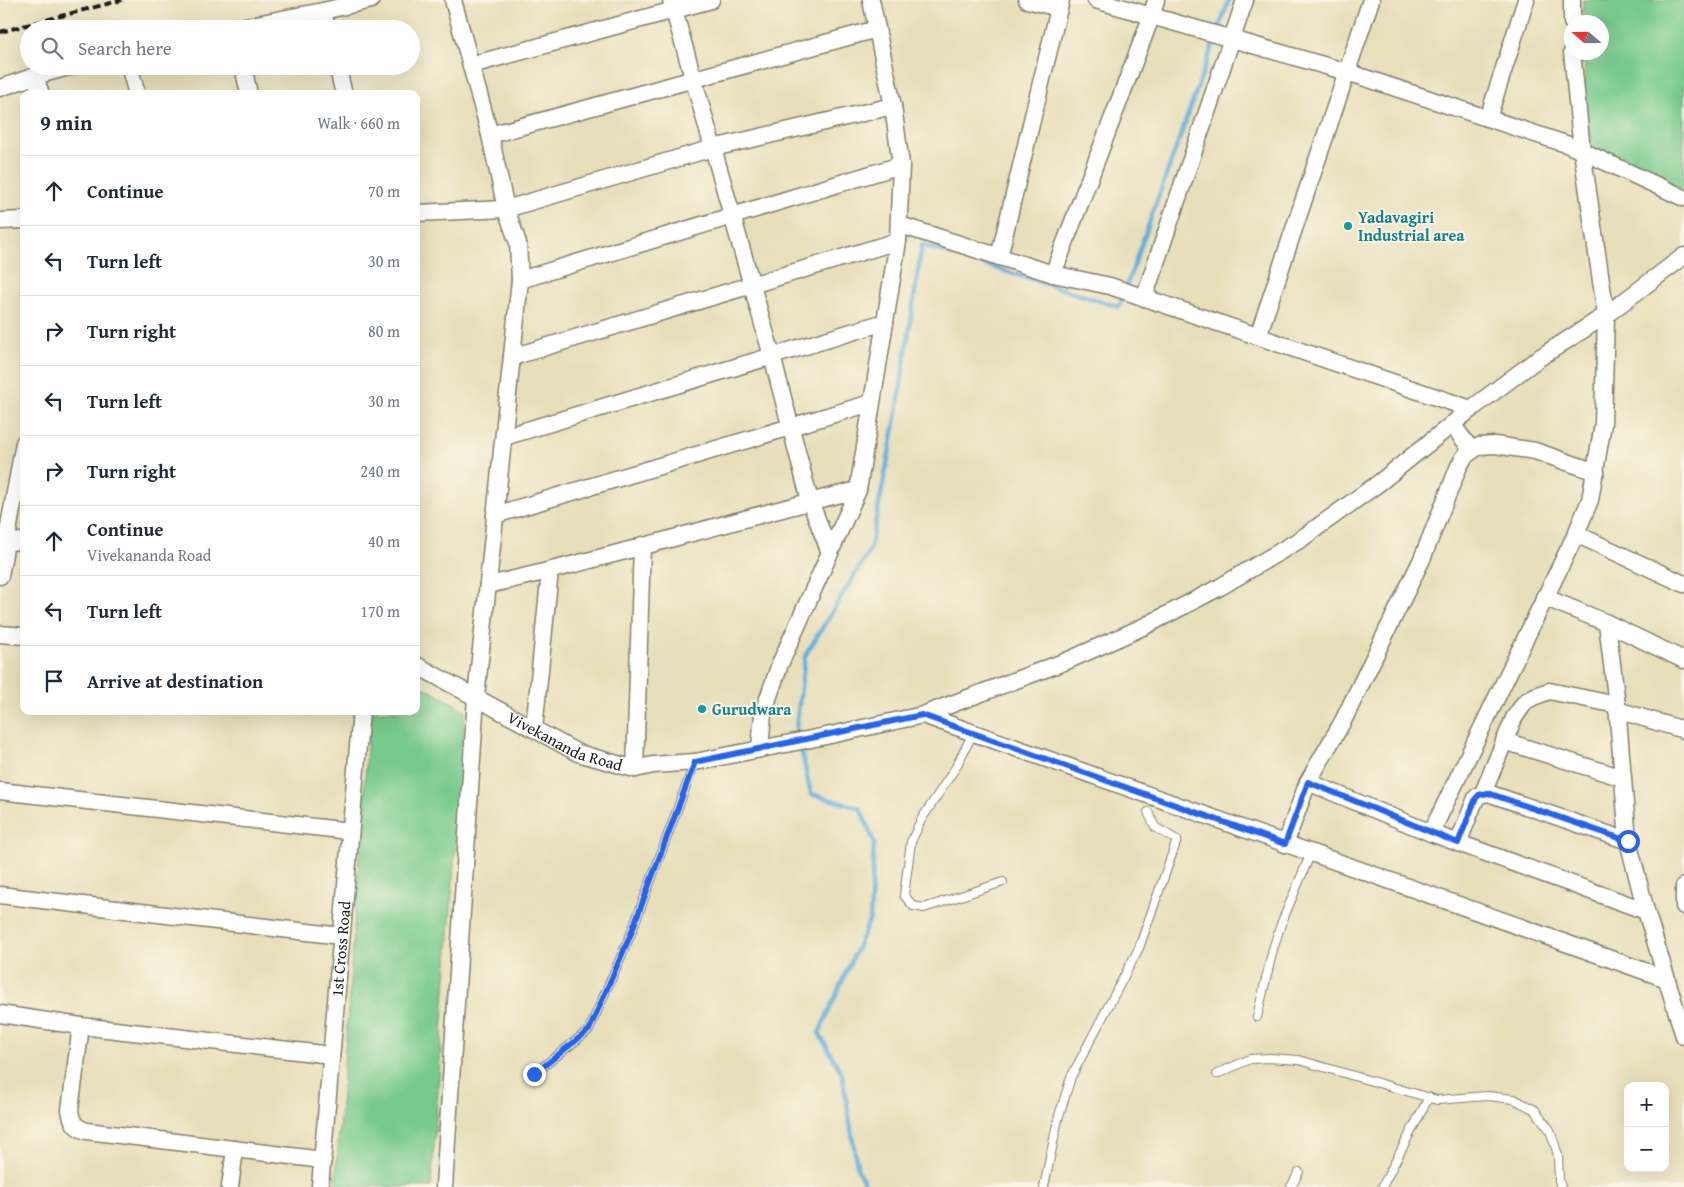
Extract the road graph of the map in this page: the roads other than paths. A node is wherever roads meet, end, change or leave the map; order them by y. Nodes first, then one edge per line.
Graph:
1 (371, 0) edge
2 (453, 0) edge
3 (711, 0) edge
4 (871, 0) edge
5 (1027, 0) edge
6 (1096, 0) edge
7 (1244, 0) edge
8 (1371, 0) edge
9 (1526, 0) edge
10 (1572, 0) edge
11 (1060, 4) edge
12 (673, 5) edge
13 (1154, 8) edge
14 (323, 11) junction
15 (1572, 15) edge
16 (276, 20) edge
17 (325, 20) edge
18 (877, 29) junction
19 (1230, 38) junction
20 (1573, 60) edge
21 (471, 65) junction
22 (1347, 72) junction
23 (39, 75) edge
24 (131, 75) edge
25 (245, 75) edge
26 (339, 75) edge
27 (35, 76) junction
28 (694, 78) junction
29 (0, 88) edge
30 (40, 90) edge
31 (135, 90) edge
32 (248, 90) edge
33 (343, 90) edge
34 (893, 106) junction
35 (1488, 118) junction
36 (490, 135) junction
37 (713, 148) junction
38 (1582, 151) junction
39 (901, 165) junction
40 (1684, 198) edge
41 (506, 209) junction
42 (420, 213) edge
43 (732, 215) junction
44 (20, 220) edge
45 (0, 221) edge
46 (902, 231) junction
47 (1684, 256) edge
48 (999, 257) junction
49 (1053, 274) junction
50 (520, 280) junction
51 (752, 285) junction
52 (1141, 297) junction
53 (1606, 315) junction
54 (885, 322) junction
55 (1258, 336) junction
56 (772, 356) junction
57 (512, 357) junction
58 (871, 403) junction
59 (1471, 409) junction
60 (1452, 424) junction
61 (791, 427) junction
62 (504, 437) junction
63 (1472, 451) junction
64 (20, 464) edge
65 (1596, 472) junction
66 (858, 490) junction
67 (810, 501) junction
68 (495, 515) junction
69 (1576, 534) junction
70 (20, 541) edge
71 (5, 542) junction
72 (642, 545) junction
73 (830, 553) junction
74 (550, 571) junction
75 (0, 576) edge
76 (1684, 584) edge
77 (488, 585) junction
78 (1544, 597) junction
79 (1607, 624) junction
80 (0, 634) edge
81 (20, 636) edge
82 (1684, 660) edge
83 (420, 667) edge
84 (476, 697) junction
85 (1617, 708) junction
86 (361, 715) edge
87 (922, 715) junction
88 (534, 728) junction
89 (1684, 730) edge
90 (974, 733) junction
91 (1504, 741) junction
92 (760, 749) junction
93 (695, 762) junction
94 (635, 769) junction
95 (1623, 778) junction
96 (1308, 782) junction
97 (0, 791) edge
98 (1483, 793) junction
99 (1148, 812) dead end
100 (349, 831) junction
101 (1431, 833) junction
102 (1628, 841) junction
103 (1458, 843) junction
104 (1285, 844) junction
105 (1311, 853) junction
106 (1003, 882) dead end
107 (1684, 886) edge
108 (0, 895) edge
109 (1684, 906) edge
110 (1646, 910) junction
111 (341, 936) junction
112 (1674, 987) edge
113 (0, 1014) edge
114 (1257, 1017) dead end
115 (81, 1026) junction
116 (1684, 1036) edge
117 (331, 1055) junction
118 (534, 1074) dead end
119 (1217, 1074) dead end
120 (1428, 1097) junction
121 (235, 1149) junction
122 (323, 1160) junction
123 (1299, 1172) dead end
124 (230, 1187) edge
125 (320, 1187) edge
126 (444, 1187) edge
127 (1044, 1187) edge
128 (1291, 1187) edge
129 (1382, 1187) edge
130 (1561, 1187) edge

1 - 14 street
2 - 21 street
3 - 12 street
4 - 18 street
5 - 11 street
6 - 13 street
7 - 19 street
8 - 22 street
9 - 35 street
10 - 15 street
11 - 48 street
12 - 21 street
12 - 28 street
13 - 19 street
13 - 49 street
14 - 16 street
14 - 17 street
18 - 28 street
18 - 34 street
19 - 22 street
19 - 52 street
20 - 38 street
21 - 36 street
22 - 35 street
22 - 55 street
23 - 27 street
24 - 31 street
25 - 32 street
26 - 33 street
27 - 29 street
27 - 30 street
28 - 36 street
28 - 37 street
34 - 37 street
34 - 39 street
35 - 38 street
36 - 41 street
37 - 41 street
37 - 43 street
38 - 40 street
38 - 53 street
39 - 43 street
39 - 46 street
41 - 42 street
41 - 50 street
43 - 50 street
43 - 51 street
44 - 45 street
46 - 48 street
46 - 51 street
46 - 54 street
47 - 53 street, Vivekananda Road
48 - 49 street
49 - 52 street
50 - 57 street
51 - 56 street
51 - 57 street
52 - 55 street
53 - 59 street, Vivekananda Road
53 - 65 street
54 - 56 street
54 - 58 street
55 - 59 street
56 - 61 street
56 - 62 street
57 - 62 street
58 - 61 street
58 - 66 street
59 - 60 street, Vivekananda Road
60 - 63 street
60 - 87 street, Vivekananda Road
61 - 67 street
61 - 68 street
62 - 68 street
63 - 65 street
63 - 96 street
64 - 71 street
65 - 69 street
66 - 67 street
66 - 73 street
67 - 72 street
67 - 73 street
68 - 77 street
69 - 76 street
69 - 78 street
70 - 71 street
71 - 75 street
72 - 74 street
72 - 94 street
73 - 92 street
74 - 77 street
74 - 88 street
77 - 84 street
78 - 79 street
78 - 101 street
79 - 82 street
79 - 85 street
80 - 81 street
83 - 84 street, Vivekananda Road
84 - 88 street, Vivekananda Road
84 - 126 street
85 - 89 street
85 - 91 street
85 - 95 street
86 - 100 street, 1st Cross Road
87 - 90 street
87 - 92 street, Vivekananda Road
88 - 94 street, Vivekananda Road
90 - 104 street
90 - 106 lane
91 - 95 street
91 - 98 street
92 - 93 street, Vivekananda Road
93 - 94 street, Vivekananda Road
93 - 118 lane
95 - 102 street
96 - 101 street
96 - 104 street
97 - 100 street
98 - 102 street
98 - 103 street
99 - 127 lane
100 - 111 street, 1st Cross Road
101 - 103 street
102 - 110 street
103 - 110 street
104 - 105 street
105 - 112 street
105 - 114 lane
107 - 109 street
108 - 111 street
110 - 112 street
111 - 117 street, 1st Cross Road
112 - 116 street
113 - 115 street
115 - 117 street
115 - 121 street
117 - 122 street, 1st Cross Road
119 - 120 lane
120 - 129 lane
120 - 130 lane
121 - 122 street
121 - 124 street
122 - 125 street, 1st Cross Road
123 - 128 lane

